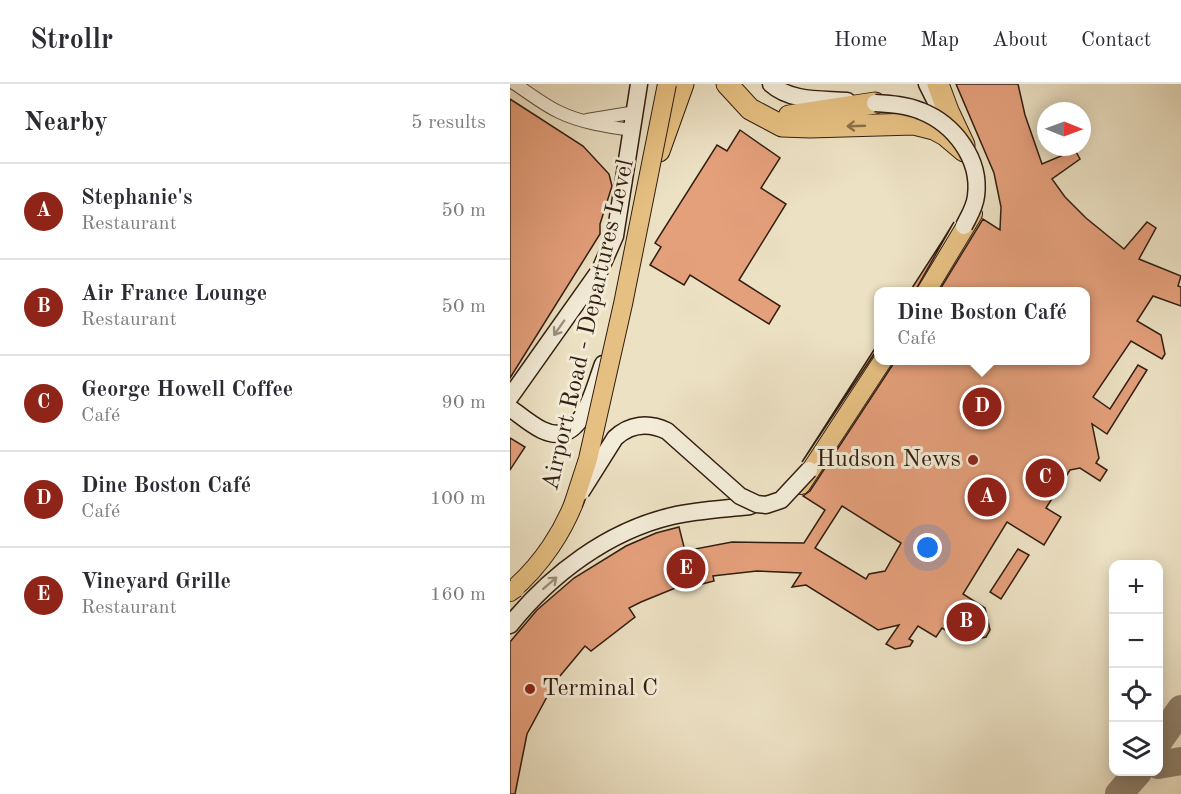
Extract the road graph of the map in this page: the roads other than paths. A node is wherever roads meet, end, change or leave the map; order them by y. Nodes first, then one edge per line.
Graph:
1 (515, 84) edge
2 (639, 84) edge
3 (659, 84) edge
4 (667, 84) edge
5 (683, 84) edge
6 (690, 84) edge
7 (727, 84) edge
8 (771, 84) edge
9 (932, 87) edge
10 (875, 103) junction
11 (636, 112) junction
12 (765, 118) junction
13 (583, 120) junction
14 (914, 124) junction
15 (633, 130) junction
16 (966, 151) junction
17 (640, 207) junction
18 (927, 287) edge
19 (616, 328) junction
20 (878, 365) edge
21 (878, 365) edge
22 (510, 397) edge
23 (510, 408) edge
24 (581, 483) junction
25 (573, 505) junction
26 (750, 506) junction
27 (512, 592) edge
28 (510, 625) edge

1 - 13 street
2 - 11 main road
3 - 17 main road
4 - 17 main road, Airport Road - Departures Level, bridge
5 - 17 highway
6 - 17 highway, bridge
7 - 12 highway
8 - 10 main road
9 - 14 highway
9 - 16 highway, bridge
10 - 12 highway
10 - 16 main road, bridge
11 - 13 street
11 - 15 main road
14 -> 12 highway
13 - 15 street
14 - 16 highway
15 -> 22 main road
16 - 18 main road
17 - 19 main road
17 - 25 main road, Airport Road - Departures Level, bridge
19 - 23 main road
19 - 24 main road
20 - 25 main road, bridge
21 - 26 main road
24 - 26 main road
24 - 27 main road
25 - 27 main road, Airport Road - Departures Level
28 -> 26 main road

